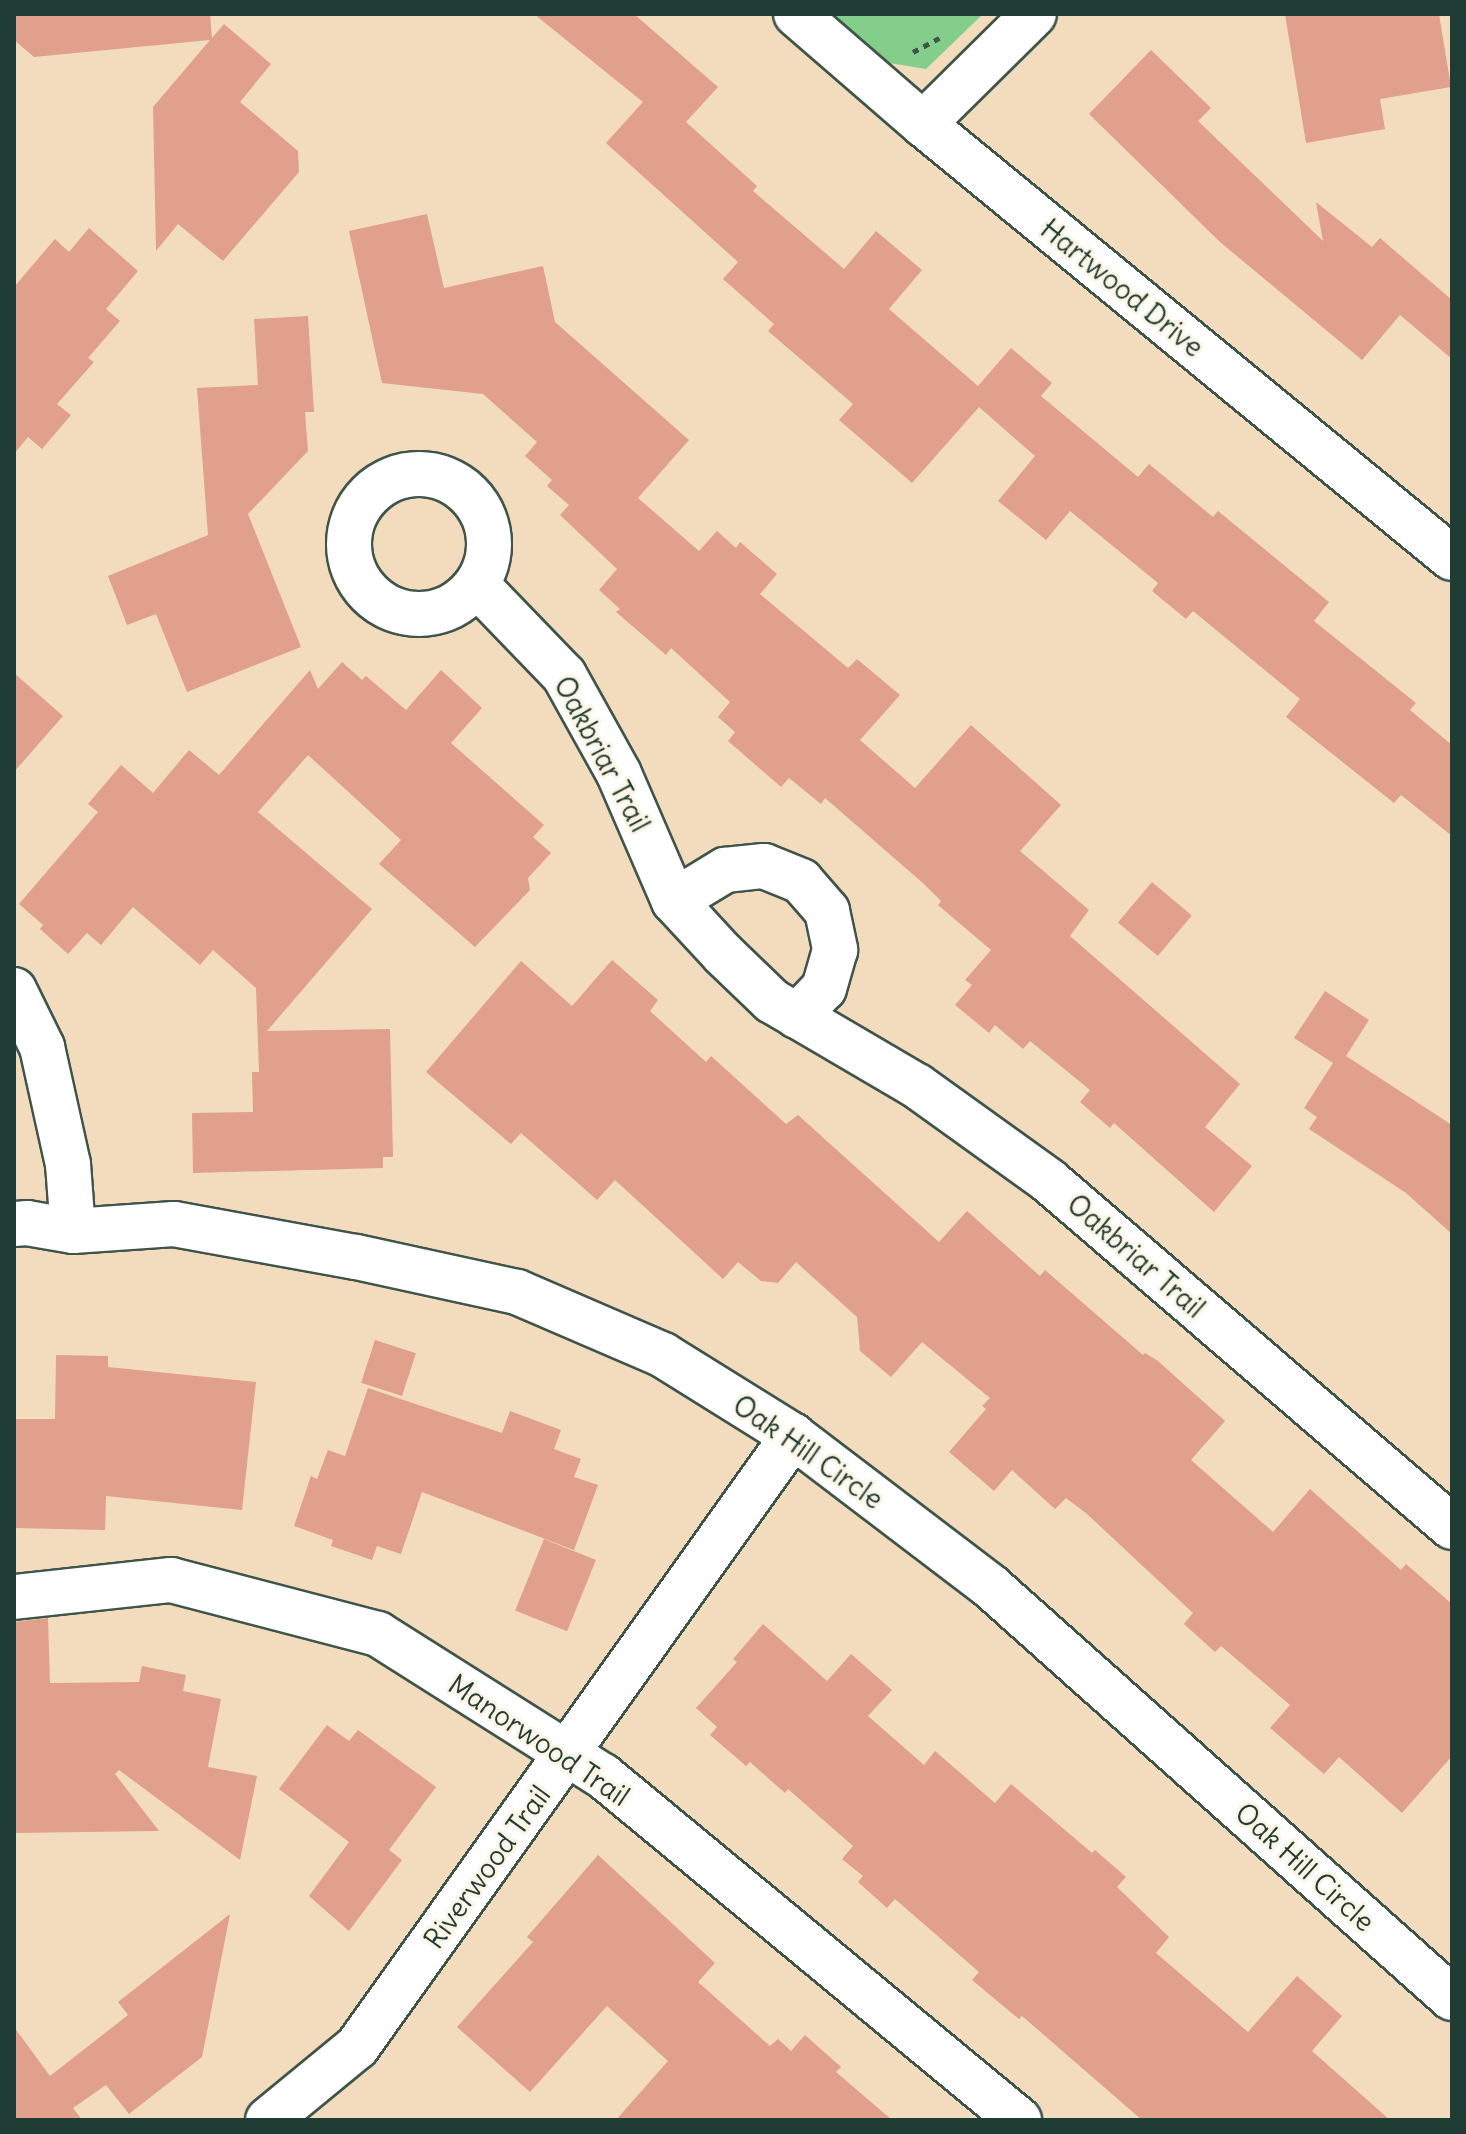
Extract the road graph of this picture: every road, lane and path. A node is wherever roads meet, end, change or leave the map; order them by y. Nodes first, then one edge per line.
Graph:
1 (796, 14) edge
2 (1034, 14) edge
3 (947, 30) dead end
4 (901, 43) dead end
5 (923, 124) junction
6 (1452, 558) edge
7 (477, 585) dead end
8 (674, 901) junction
9 (14, 990) edge
10 (797, 1016) junction
11 (14, 1224) edge
12 (73, 1231) junction
13 (793, 1436) junction
14 (1452, 1527) edge
15 (14, 1597) edge
16 (568, 1755) junction
17 (1452, 1998) edge
18 (268, 2120) edge
19 (1019, 2120) edge

1 - 5 street, Hartwood Drive
2 - 5 street
3 - 4 path
5 - 6 street, Hartwood Drive
7 - 8 street, Oakbriar Trail
8 - 10 street, Oakbriar Trail
8 - 10 street
9 - 12 street
10 - 14 street, Oakbriar Trail
11 - 12 street, Oak Hill Circle
12 - 13 street, Oak Hill Circle
13 - 16 street, Riverwood Trail
13 - 17 street, Oak Hill Circle
15 - 16 street, Manorwood Trail
16 - 18 street, Riverwood Trail
16 - 19 street, Manorwood Trail

